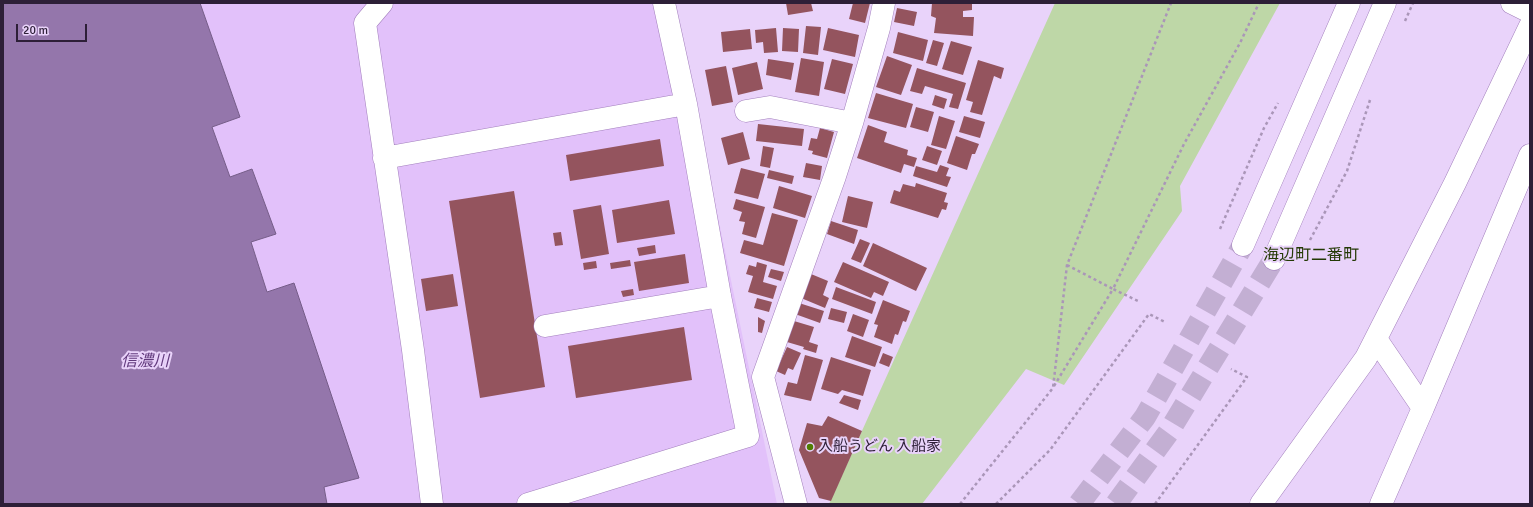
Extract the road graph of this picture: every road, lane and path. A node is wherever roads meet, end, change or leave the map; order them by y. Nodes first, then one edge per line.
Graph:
1 (382, 3) edge
2 (664, 3) edge
3 (884, 3) edge
4 (1171, 3) edge
5 (1260, 3) edge
6 (1349, 3) edge
7 (1385, 3) edge
8 (1413, 3) edge
9 (1512, 3) edge
10 (1530, 12) edge
11 (1403, 24) dead end
12 (1530, 26) edge
13 (1372, 95) dead end
14 (686, 104) junction
15 (746, 111) dead end
16 (852, 123) junction
17 (1530, 155) edge
18 (384, 158) junction
19 (1243, 245) tunnel mouth
20 (1307, 245) dead end
21 (1274, 259) tunnel mouth
22 (1067, 265) junction
23 (1114, 289) junction
24 (720, 296) junction
25 (1138, 300) dead end
26 (1165, 322) dead end
27 (545, 326) dead end
28 (1376, 339) junction
29 (1231, 368) dead end
30 (1052, 388) junction
31 (1423, 408) junction
32 (432, 504) edge
33 (528, 504) edge
34 (796, 504) edge
35 (960, 504) edge
36 (996, 504) edge
37 (1155, 504) edge
38 (1261, 504) edge
39 (1381, 504) edge

1 - 18 street
2 - 14 street
3 - 16 street
4 - 22 path
5 - 23 path
6 - 19 street
7 - 21 street
8 - 11 path
9 - 10 street
12 - 28 street
13 - 20 path
14 - 18 street
14 - 24 street
15 - 16 street
16 - 34 street
17 - 31 street
18 - 32 street
22 - 23 path
22 - 30 path
23 - 25 path
23 - 30 path
24 - 27 street
24 - 33 street
26 - 36 path
28 - 31 street
28 - 38 street
29 - 37 path
30 - 35 path
31 - 39 street

